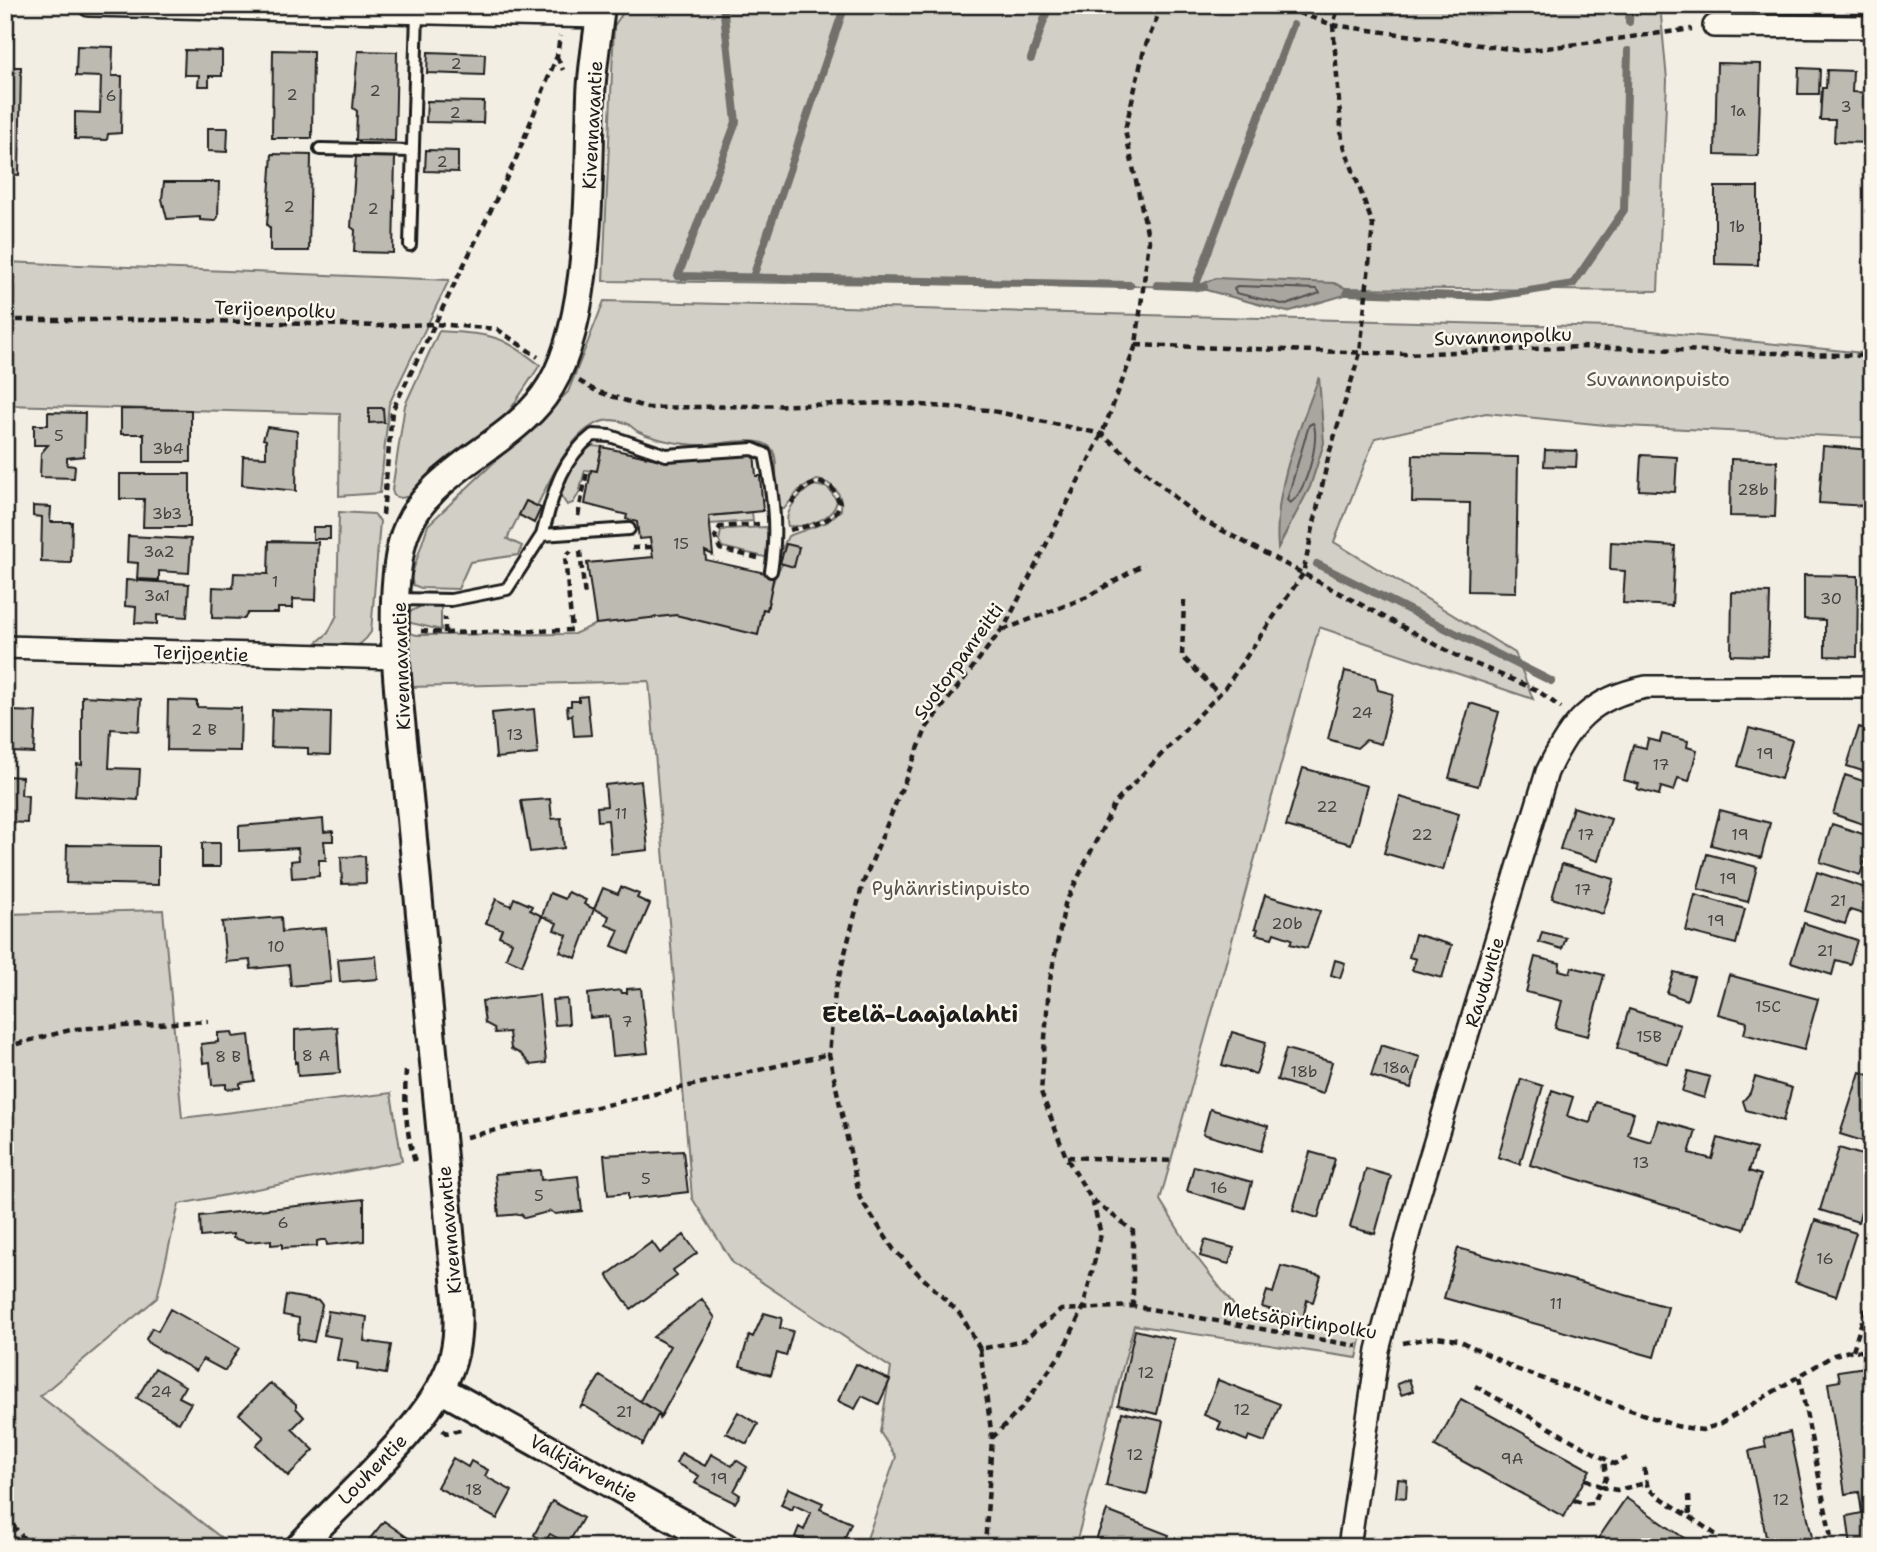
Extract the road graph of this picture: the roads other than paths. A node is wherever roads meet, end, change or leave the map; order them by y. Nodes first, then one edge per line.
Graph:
1 (89, 5) edge
2 (600, 11) edge
3 (417, 13) junction
4 (1714, 26) road end
5 (1872, 27) edge
6 (320, 149) dead end
7 (413, 151) junction
8 (410, 244) dead end
9 (629, 529) dead end
10 (542, 535) junction
11 (772, 566) road end
12 (397, 599) junction
13 (5, 647) edge
14 (397, 658) junction
15 (1872, 687) edge
16 (442, 1390) junction
17 (299, 1547) edge
18 (725, 1547) edge
19 (1349, 1547) edge

1 - 3 street
2 - 3 street
2 - 12 street, Kivennavantie
3 - 7 lane
4 - 5 street
6 - 7 lane
7 - 8 lane
9 - 10 lane
10 - 11 lane
10 - 12 lane
12 - 14 street, Kivennavantie
13 - 14 street, Terijoentie
14 - 16 street, Kivennavantie
15 - 19 street, Rauduntie
16 - 17 street, Louhentie
16 - 18 street, Valkjärventie

